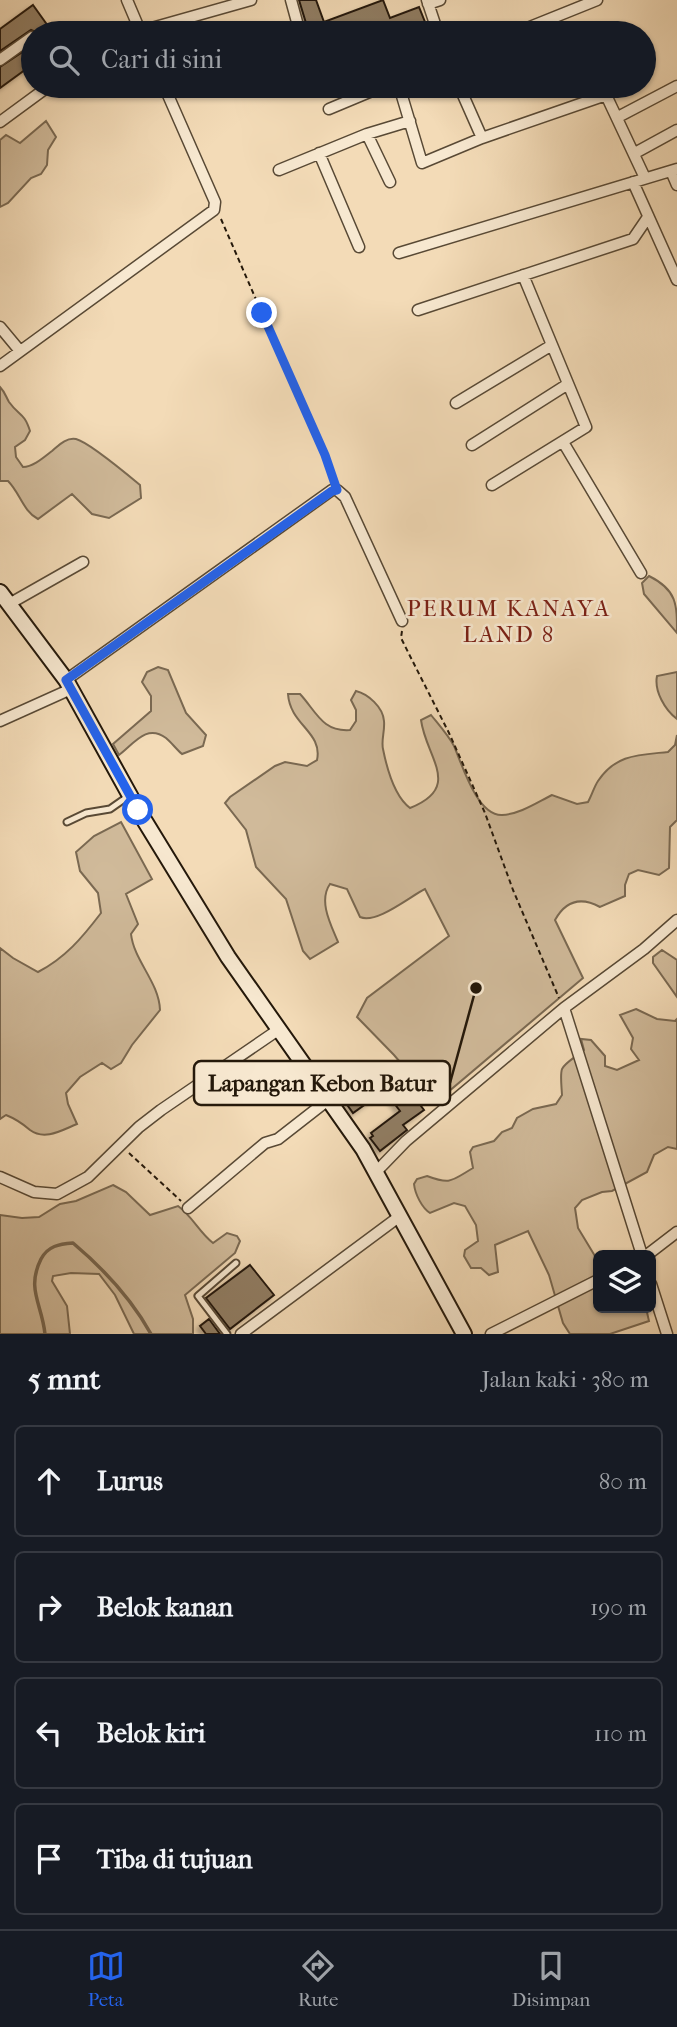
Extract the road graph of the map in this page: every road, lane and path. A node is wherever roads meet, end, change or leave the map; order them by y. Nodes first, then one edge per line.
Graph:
1 (127, 0) edge
2 (251, 0) edge
3 (291, 0) edge
4 (440, 0) edge
5 (597, 0) edge
6 (428, 2) edge
7 (134, 21) edge
8 (177, 21) edge
9 (297, 21) edge
10 (434, 21) edge
11 (545, 21) edge
12 (21, 45) edge
13 (0, 60) edge
14 (677, 86) edge
15 (656, 97) edge
16 (33, 98) edge
17 (169, 98) edge
18 (355, 98) edge
19 (403, 98) edge
20 (464, 98) edge
21 (597, 98) edge
22 (608, 98) edge
23 (654, 98) edge
24 (328, 109) dead end
25 (618, 117) junction
26 (410, 121) junction
27 (0, 122) edge
28 (677, 130) edge
29 (367, 134) junction
30 (482, 138) junction
31 (319, 153) junction
32 (635, 153) junction
33 (279, 170) dead end
34 (674, 170) edge
35 (645, 178) junction
36 (390, 182) dead end
37 (633, 182) junction
38 (677, 185) edge
39 (214, 210) junction
40 (648, 217) junction
41 (359, 247) dead end
42 (399, 253) dead end
43 (523, 275) junction
44 (677, 280) edge
45 (418, 310) dead end
46 (0, 327) edge
47 (552, 345) junction
48 (20, 351) junction
49 (0, 366) edge
50 (568, 384) junction
51 (456, 403) dead end
52 (563, 442) junction
53 (472, 445) dead end
54 (492, 485) dead end
55 (337, 490) junction
56 (83, 562) dead end
57 (641, 573) dead end
58 (4, 598) edge
59 (402, 621) joint
60 (69, 685) junction
61 (0, 721) edge
62 (130, 795) junction
63 (66, 822) dead end
64 (677, 920) edge
65 (564, 1008) junction
66 (278, 1030) junction
67 (328, 1100) junction
68 (120, 1145) junction
69 (376, 1172) junction
70 (0, 1177) edge
71 (188, 1208) joint
72 (400, 1216) junction
73 (677, 1232) edge
74 (642, 1250) edge
75 (651, 1250) edge
76 (236, 1263) dead end
77 (593, 1283) edge
78 (656, 1300) edge
79 (227, 1334) edge
80 (240, 1334) edge
81 (464, 1334) edge
82 (491, 1334) edge
83 (667, 1334) edge

1 - 7 street
2 - 8 street
3 - 9 street
4 - 6 street
5 - 11 street
6 - 10 street
12 - 13 street
14 - 15 street
16 - 27 street
17 - 39 street
18 - 24 street
19 - 26 street
20 - 30 street
21 - 30 street
22 - 25 street
23 - 25 street
25 - 32 street
26 - 29 street
26 - 30 street
28 - 32 street
29 - 31 street
29 - 36 street
31 - 33 street
31 - 41 street
32 - 35 street
34 - 35 street
34 - 38 street
35 - 37 street
37 - 40 street
37 - 42 street
39 - 48 street
39 - 55 path
40 - 43 street
40 - 44 street
43 - 45 street
43 - 47 street
46 - 48 street
47 - 50 street
47 - 51 street
48 - 49 street
50 - 52 street
50 - 53 street
52 - 54 street
52 - 57 street
55 - 59 street
55 - 60 street
56 - 58 street
58 - 60 main road
59 - 65 path
60 - 61 street
60 - 62 main road
62 - 63 lane
62 - 66 main road
64 - 65 street
65 - 69 street
65 - 74 street
66 - 67 main road
66 - 68 street
67 - 69 main road
67 - 71 street
68 - 70 street
68 - 71 path
69 - 72 main road
72 - 80 street
72 - 81 main road
73 - 75 street
76 - 79 lane
77 - 82 street
78 - 83 street

